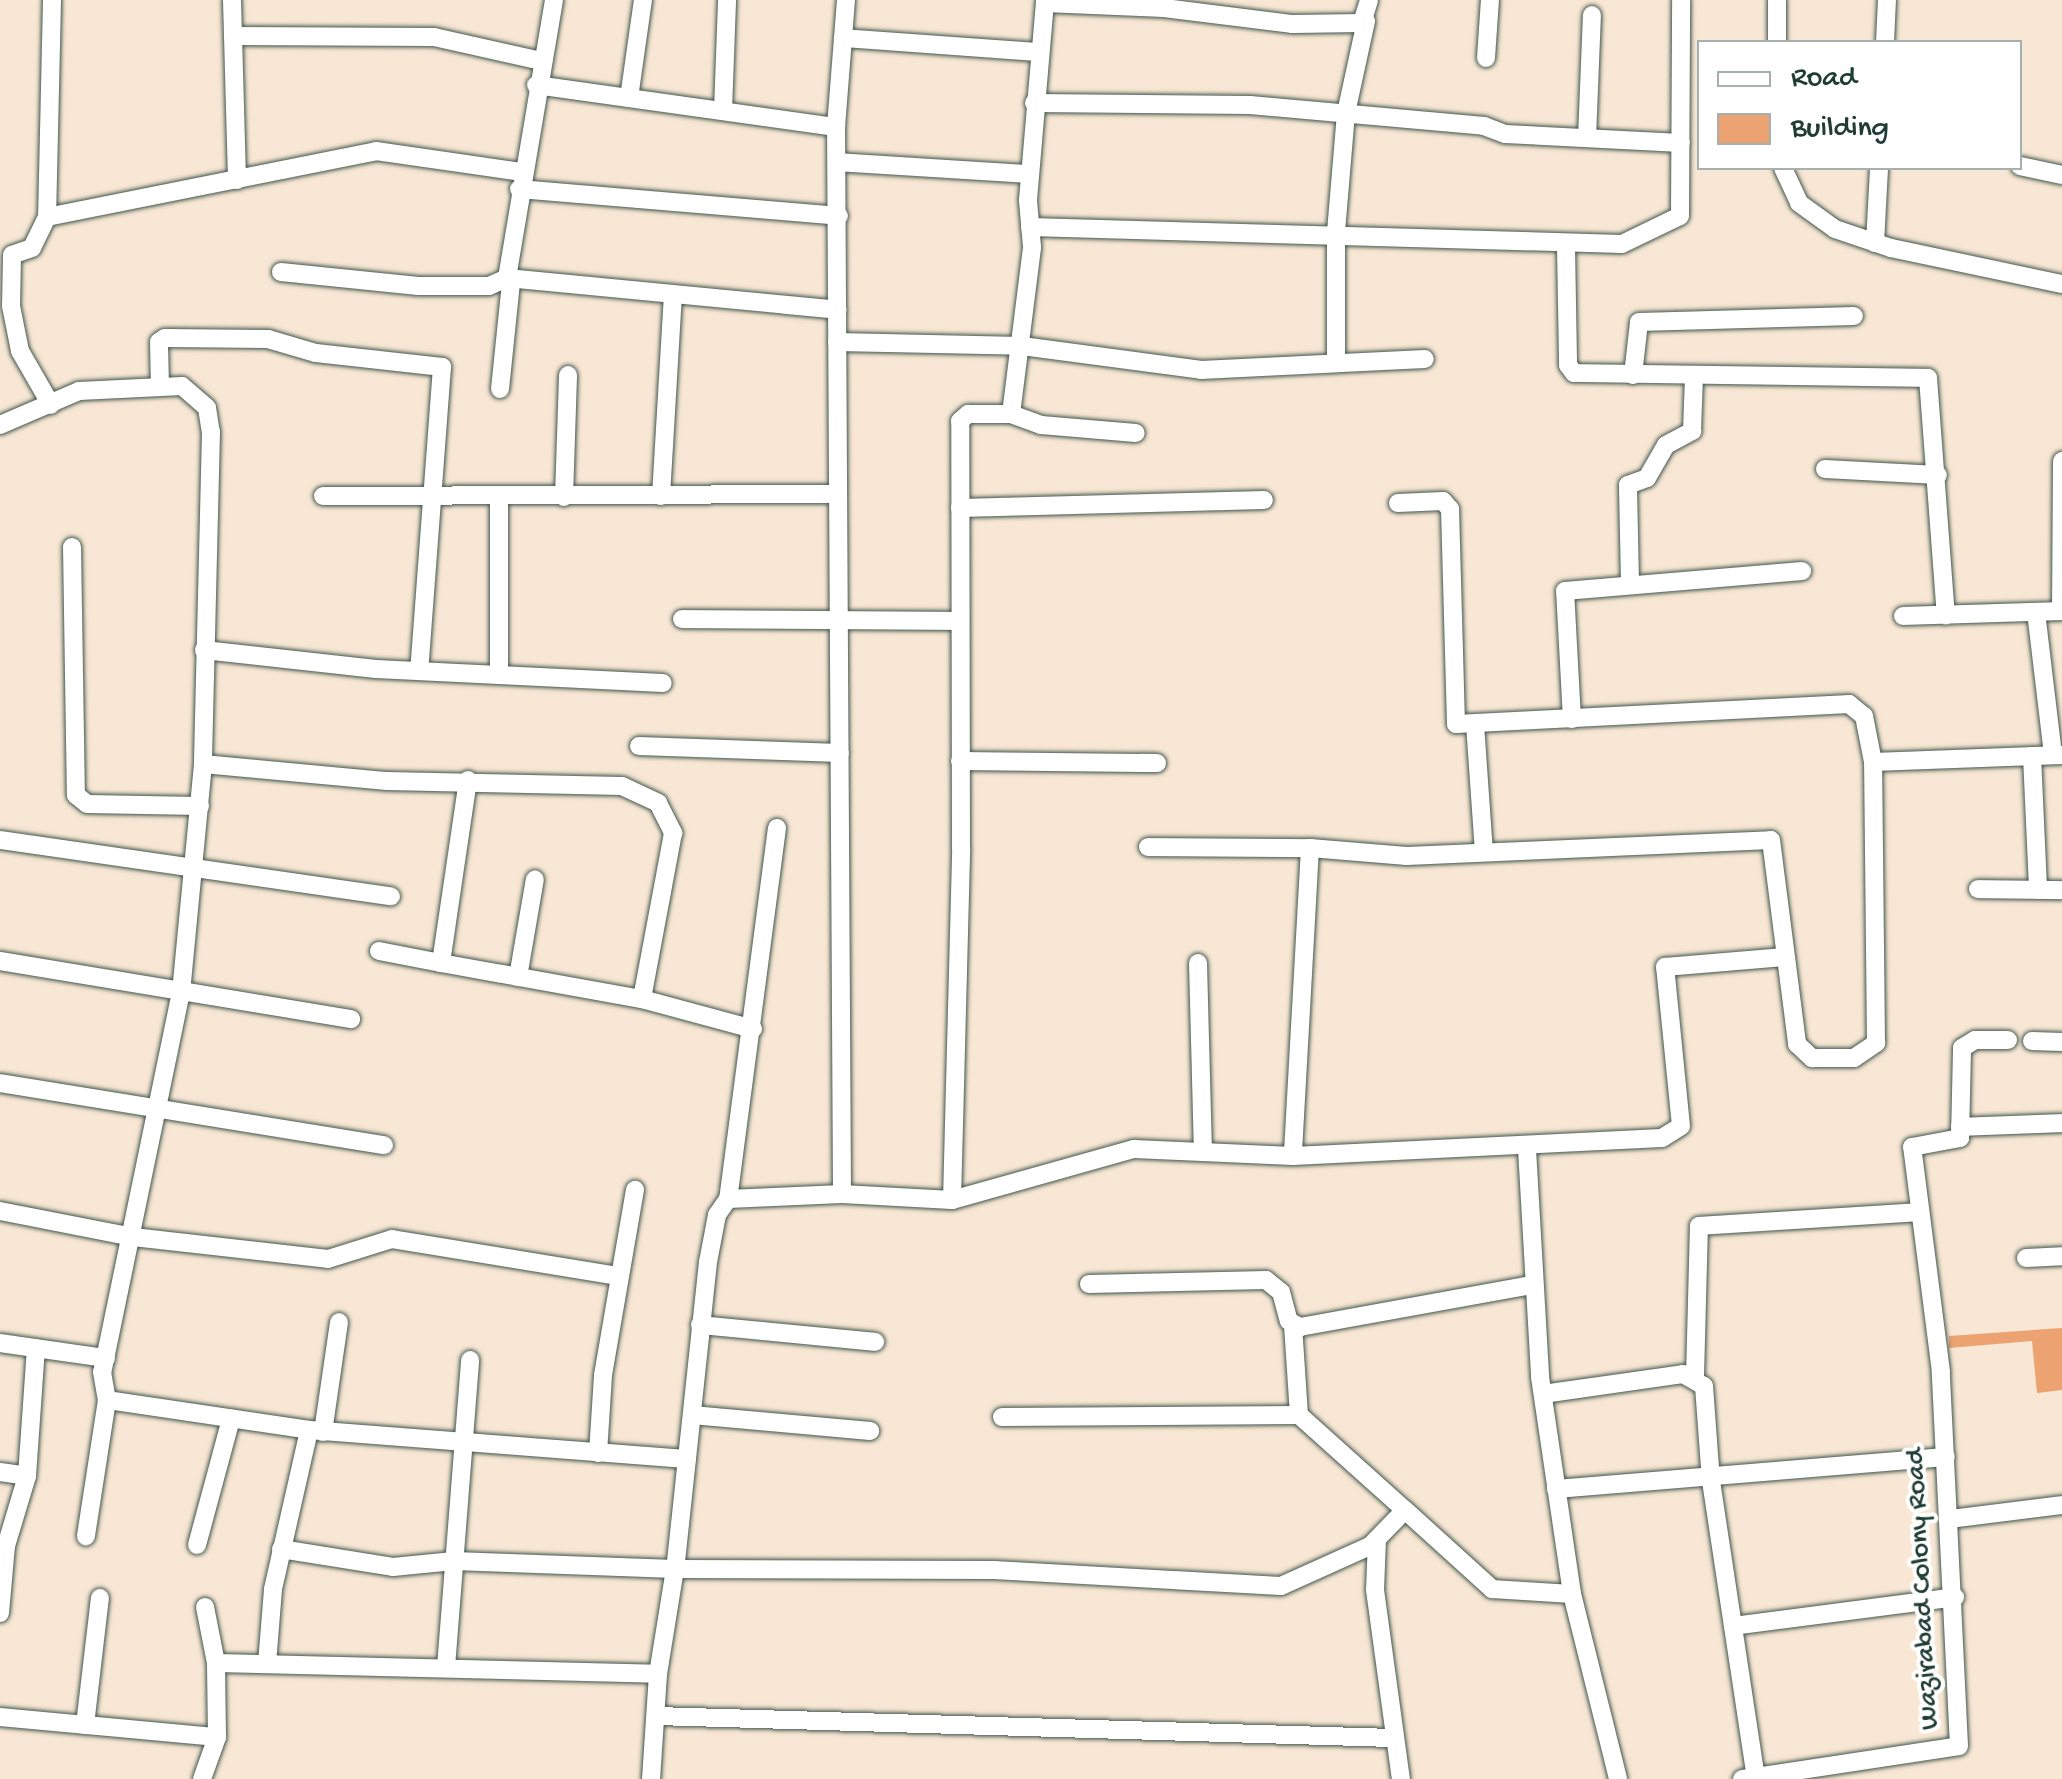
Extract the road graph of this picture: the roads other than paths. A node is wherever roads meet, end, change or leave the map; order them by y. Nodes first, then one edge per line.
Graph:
1 (52, 0) edge
2 (232, 0) edge
3 (554, 0) edge
4 (643, 0) edge
5 (727, 0) edge
6 (846, 0) edge
7 (1370, 0) edge
8 (1490, 0) edge
9 (1681, 0) edge
10 (1777, 0) edge
11 (1887, 0) edge
12 (1045, 2) edge
13 (1592, 15) dead end
14 (1366, 22) junction
15 (233, 36) junction
16 (843, 38) junction
17 (1777, 40) edge
18 (1885, 40) edge
19 (1039, 52) junction
20 (1486, 58) dead end
21 (541, 61) junction
22 (536, 85) junction
23 (629, 98) junction
24 (1034, 102) junction
25 (722, 111) junction
26 (1346, 112) junction
27 (836, 127) junction
28 (1587, 138) junction
29 (1687, 154) edge
30 (837, 162) junction
31 (2022, 166) edge
32 (1784, 170) edge
33 (1879, 170) edge
34 (1030, 174) junction
35 (2062, 175) edge
36 (237, 180) junction
37 (521, 180) junction
38 (840, 216) junction
39 (48, 217) junction
40 (1030, 228) junction
41 (1336, 232) junction
42 (1875, 243) junction
43 (1566, 246) junction
44 (281, 272) dead end
45 (509, 280) junction
46 (2062, 284) edge
47 (672, 296) junction
48 (837, 310) junction
49 (1854, 316) dead end
50 (837, 342) junction
51 (1022, 346) junction
52 (1425, 359) dead end
53 (1336, 361) junction
54 (568, 375) dead end
55 (1633, 375) junction
56 (1694, 377) junction
57 (160, 387) junction
58 (500, 389) dead end
59 (51, 405) junction
60 (1012, 414) junction
61 (0, 425) edge
62 (1136, 434) dead end
63 (2062, 461) edge
64 (1825, 469) dead end
65 (1938, 476) junction
66 (838, 494) junction
67 (323, 496) dead end
68 (661, 496) junction
69 (430, 498) junction
70 (498, 498) junction
71 (564, 498) junction
72 (1264, 500) dead end
73 (1398, 502) dead end
74 (960, 508) junction
75 (72, 547) dead end
76 (1802, 571) dead end
77 (1630, 583) junction
78 (2061, 611) edge
79 (2036, 612) junction
80 (1946, 614) junction
81 (1903, 616) dead end
82 (682, 620) dead end
83 (960, 621) junction
84 (839, 622) junction
85 (204, 650) junction
86 (419, 670) junction
87 (499, 672) junction
88 (662, 683) dead end
89 (1572, 719) junction
90 (1475, 724) junction
91 (640, 746) dead end
92 (840, 752) junction
93 (2057, 755) edge
94 (2032, 756) junction
95 (960, 762) junction
96 (1872, 762) junction
97 (1156, 763) dead end
98 (203, 764) junction
99 (468, 780) junction
100 (200, 806) junction
101 (776, 828) dead end
102 (0, 840) edge
103 (1148, 846) dead end
104 (1310, 848) junction
105 (1484, 852) junction
106 (193, 872) junction
107 (536, 879) dead end
108 (1978, 890) dead end
109 (2038, 890) junction
110 (2062, 890) edge
111 (390, 896) dead end
112 (379, 951) dead end
113 (1785, 958) junction
114 (0, 962) edge
115 (441, 963) junction
116 (1198, 963) dead end
117 (518, 976) junction
118 (181, 992) junction
119 (642, 999) junction
120 (351, 1019) dead end
121 (753, 1029) junction
122 (2008, 1040) dead end
123 (2032, 1041) dead end
124 (2062, 1042) edge
125 (0, 1083) edge
126 (158, 1112) junction
127 (2062, 1123) edge
128 (1960, 1127) junction
129 (384, 1146) dead end
130 (1526, 1148) junction
131 (1203, 1152) junction
132 (1293, 1156) junction
133 (635, 1190) dead end
134 (842, 1194) junction
135 (728, 1199) junction
136 (952, 1200) junction
137 (0, 1212) edge
138 (1920, 1212) junction
139 (132, 1237) junction
140 (2062, 1256) edge
141 (2026, 1258) dead end
142 (619, 1276) junction
143 (1089, 1284) dead end
144 (1532, 1285) junction
145 (339, 1322) dead end
146 (1293, 1325) junction
147 (700, 1326) junction
148 (875, 1342) dead end
149 (0, 1343) edge
150 (36, 1348) junction
151 (106, 1358) junction
152 (470, 1360) dead end
153 (1695, 1377) junction
154 (1543, 1394) junction
155 (108, 1400) junction
156 (692, 1415) junction
157 (1299, 1415) junction
158 (1002, 1417) dead end
159 (231, 1419) junction
160 (316, 1431) junction
161 (870, 1431) dead end
162 (468, 1444) junction
163 (598, 1453) junction
164 (1946, 1456) junction
165 (686, 1459) junction
166 (0, 1472) edge
167 (26, 1476) junction
168 (1711, 1480) junction
169 (1556, 1489) junction
170 (2062, 1505) edge
171 (1405, 1510) junction
172 (1950, 1518) junction
173 (86, 1536) dead end
174 (1376, 1540) junction
175 (197, 1544) dead end
176 (281, 1549) junction
177 (454, 1561) junction
178 (675, 1569) junction
179 (1572, 1594) junction
180 (1955, 1597) junction
181 (100, 1598) dead end
182 (205, 1606) dead end
183 (0, 1611) edge
184 (1733, 1626) junction
185 (216, 1663) junction
186 (268, 1664) junction
187 (446, 1667) junction
188 (658, 1674) junction
189 (0, 1716) edge
190 (656, 1716) junction
191 (85, 1725) junction
192 (217, 1737) junction
193 (1396, 1738) junction
194 (1749, 1778) edge
195 (202, 1779) edge
196 (651, 1779) edge
197 (1401, 1779) edge
198 (1618, 1779) edge

1 - 39 street
2 - 15 street
3 - 21 street
4 - 23 street
5 - 25 street
6 - 16 street
7 - 14 street
8 - 20 street
9 - 29 street
10 - 17 street
11 - 18 street
12 - 14 street
12 - 19 street
13 - 28 street
14 - 26 street
15 - 21 street
15 - 36 street
16 - 19 street
16 - 27 street
19 - 24 street
21 - 22 street
22 - 23 street
22 - 37 street
23 - 25 street
24 - 26 street
24 - 34 street
25 - 27 street
26 - 28 street
26 - 41 street
27 - 30 street
28 - 29 street
29 - 43 street
30 - 34 street
30 - 38 street
31 - 35 street
32 - 42 street
33 - 42 street
34 - 40 street
36 - 37 street
36 - 39 street
37 - 38 street
37 - 45 street
38 - 48 street
39 - 59 street
40 - 41 street
40 - 51 street
41 - 43 street
41 - 53 street
42 - 46 street
43 - 55 street
44 - 45 street
45 - 47 street
45 - 58 street
47 - 48 street
47 - 68 street
48 - 50 street
49 - 55 street
50 - 51 street
50 - 66 street
51 - 53 street
51 - 60 street
52 - 53 street
54 - 71 street
55 - 56 street
56 - 65 street
56 - 77 street
57 - 59 street
57 - 69 street
57 - 85 street
59 - 61 street
60 - 62 street
60 - 74 street
63 - 78 street
64 - 65 street
65 - 80 street
66 - 68 street
66 - 84 street
67 - 69 street
68 - 71 street
69 - 70 street
69 - 86 street
70 - 71 street
70 - 87 street
72 - 74 street
73 - 90 street
74 - 83 street
75 - 100 street
76 - 77 street
77 - 89 street
78 - 79 street
79 - 80 street
79 - 93 street
80 - 81 street
82 - 84 street
83 - 84 street
83 - 95 street
84 - 92 street
85 - 86 street
85 - 98 street
86 - 87 street
87 - 88 street
89 - 90 street
89 - 96 street
90 - 105 street
91 - 92 street
92 - 134 street
93 - 94 street
94 - 96 street
94 - 109 street
95 - 97 street
95 - 136 street
96 - 113 street
98 - 99 street
98 - 100 street
99 - 115 street
99 - 119 street
100 - 106 street
101 - 121 street
102 - 106 street
103 - 104 street
104 - 105 street
104 - 132 street
105 - 113 street
106 - 111 street
106 - 118 street
107 - 117 street
108 - 109 street
109 - 110 street
112 - 115 street
113 - 130 street
114 - 118 street
115 - 117 street
116 - 131 street
117 - 119 street
118 - 120 street
118 - 126 street
119 - 121 street
121 - 135 street
122 - 128 street
123 - 124 street
125 - 126 street
126 - 129 street
126 - 139 street
127 - 128 street
128 - 138 street, Wazirabad Colony Road
130 - 132 street
130 - 144 street
131 - 132 street
131 - 136 street
133 - 142 street
134 - 135 street
134 - 136 street
135 - 147 street
137 - 139 street
138 - 153 street
138 - 164 street, Wazirabad Colony Road
139 - 142 street
139 - 151 street
140 - 141 street
142 - 163 street
143 - 146 street
144 - 146 street
144 - 154 street
145 - 160 street
146 - 157 street
147 - 148 street
147 - 156 street
149 - 150 street
150 - 151 street
150 - 167 street
151 - 155 street
152 - 162 street
153 - 154 street
153 - 168 street
154 - 169 street
155 - 159 street
155 - 173 street
156 - 161 street
156 - 165 street
157 - 158 street
157 - 171 street
159 - 160 street
159 - 175 street
160 - 162 street
160 - 176 street
162 - 163 street
162 - 177 street
163 - 165 street
164 - 168 street
164 - 172 street, Wazirabad Colony Road
165 - 178 street
166 - 167 street
167 - 183 street
168 - 169 street
168 - 184 street
169 - 179 street
170 - 172 street
171 - 174 street
171 - 179 street
172 - 180 street, Wazirabad Colony Road
174 - 178 street
174 - 193 street
176 - 177 street
176 - 186 street
177 - 178 street
177 - 187 street
178 - 188 street
179 - 198 street
180 - 184 street
180 - 194 street, Wazirabad Colony Road
181 - 191 street
182 - 185 street
184 - 194 street
185 - 186 street
185 - 192 street
186 - 187 street
187 - 188 street
188 - 190 street
189 - 191 street
190 - 193 street
190 - 196 street
191 - 192 street
192 - 195 street
193 - 197 street

